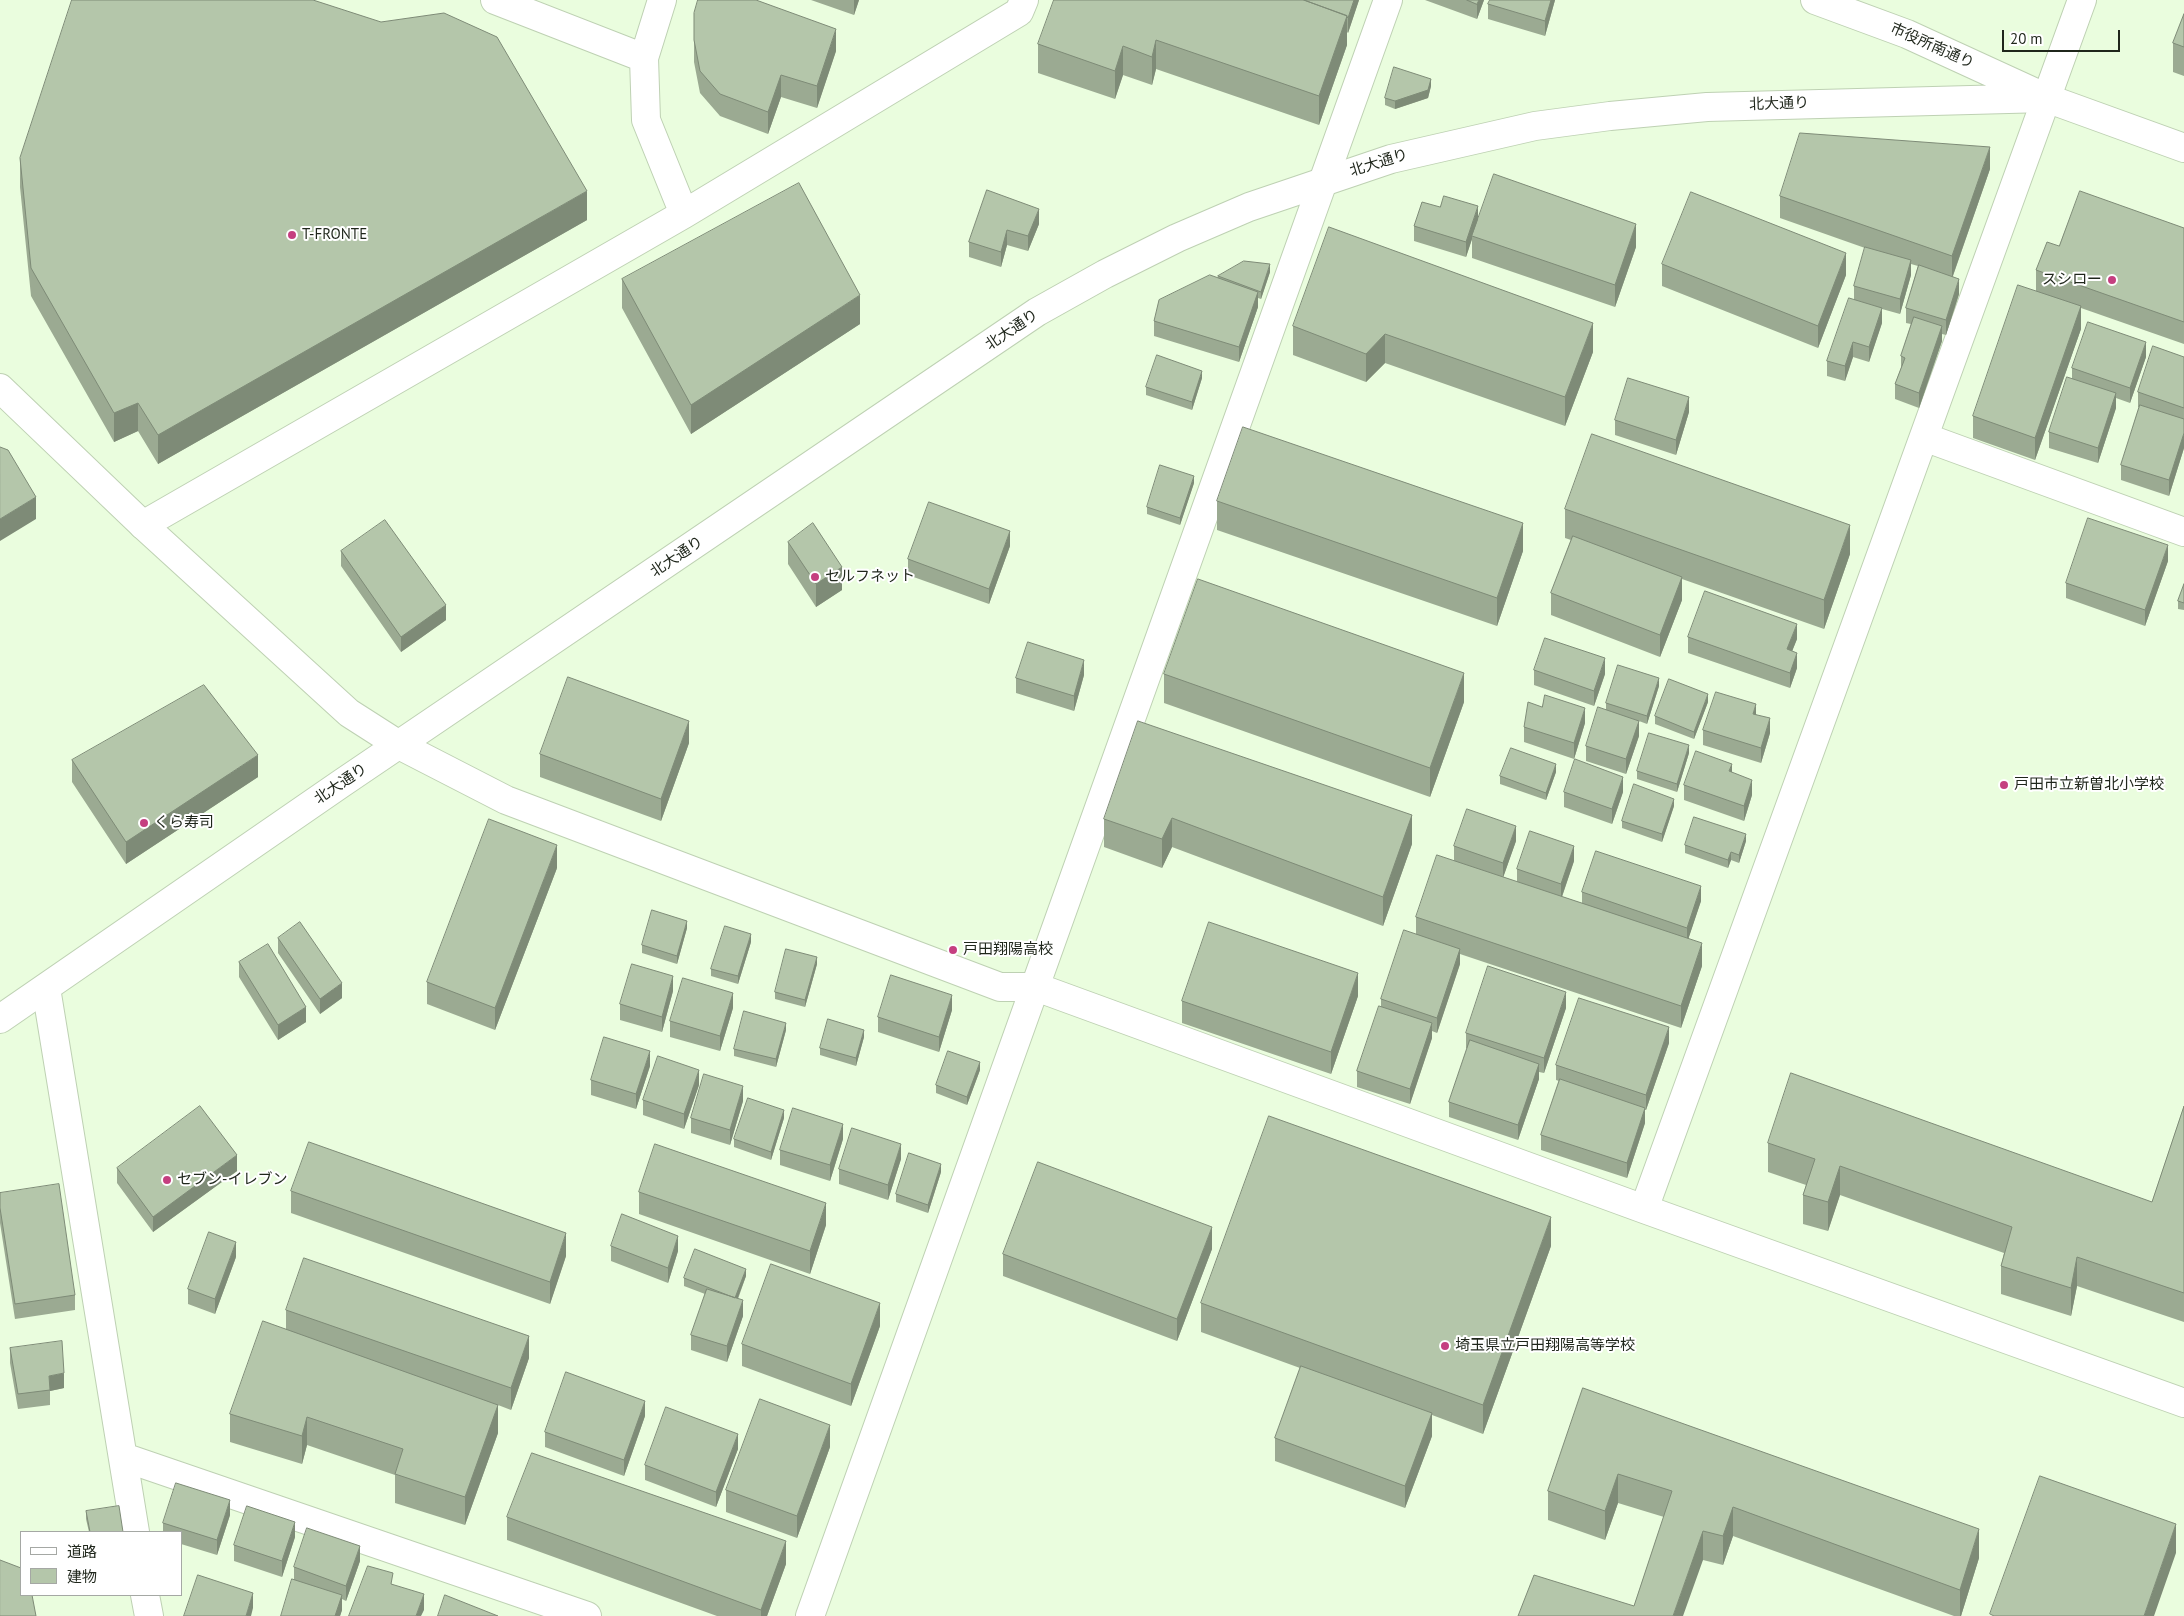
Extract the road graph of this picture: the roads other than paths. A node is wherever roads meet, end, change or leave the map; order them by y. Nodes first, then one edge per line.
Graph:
1 (495, 0) edge
2 (662, 0) edge
3 (1024, 0) edge
4 (1388, 0) edge
5 (1815, 0) edge
6 (2082, 0) edge
7 (644, 58) junction
8 (2046, 98) junction
9 (2184, 148) edge
10 (1322, 181) junction
11 (684, 214) junction
12 (0, 388) edge
13 (1924, 437) junction
14 (143, 525) junction
15 (2184, 532) edge
16 (399, 745) junction
17 (1036, 987) junction
18 (46, 988) junction
19 (0, 1019) edge
20 (1644, 1209) junction
21 (2184, 1403) edge
22 (123, 1457) junction
23 (135, 1531) edge
24 (145, 1596) edge
25 (149, 1616) edge
26 (587, 1616) edge
27 (810, 1616) edge

1 - 7 street
2 - 7 street
3 - 11 street
4 - 10 street
5 - 8 street, 市役所南通り
6 - 8 street
7 - 11 street
8 - 9 street, 北大通り
8 - 10 street, 北大通り
8 - 13 street
10 - 16 street, 北大通り
10 - 17 street
11 - 14 street
12 - 14 street
13 - 15 street
13 - 20 street
14 - 16 street
16 - 17 street
16 - 18 street, 北大通り
17 - 20 street
17 - 27 street
18 - 19 street, 北大通り
18 - 22 street
20 - 21 street
22 - 23 street
22 - 26 street
24 - 25 street

